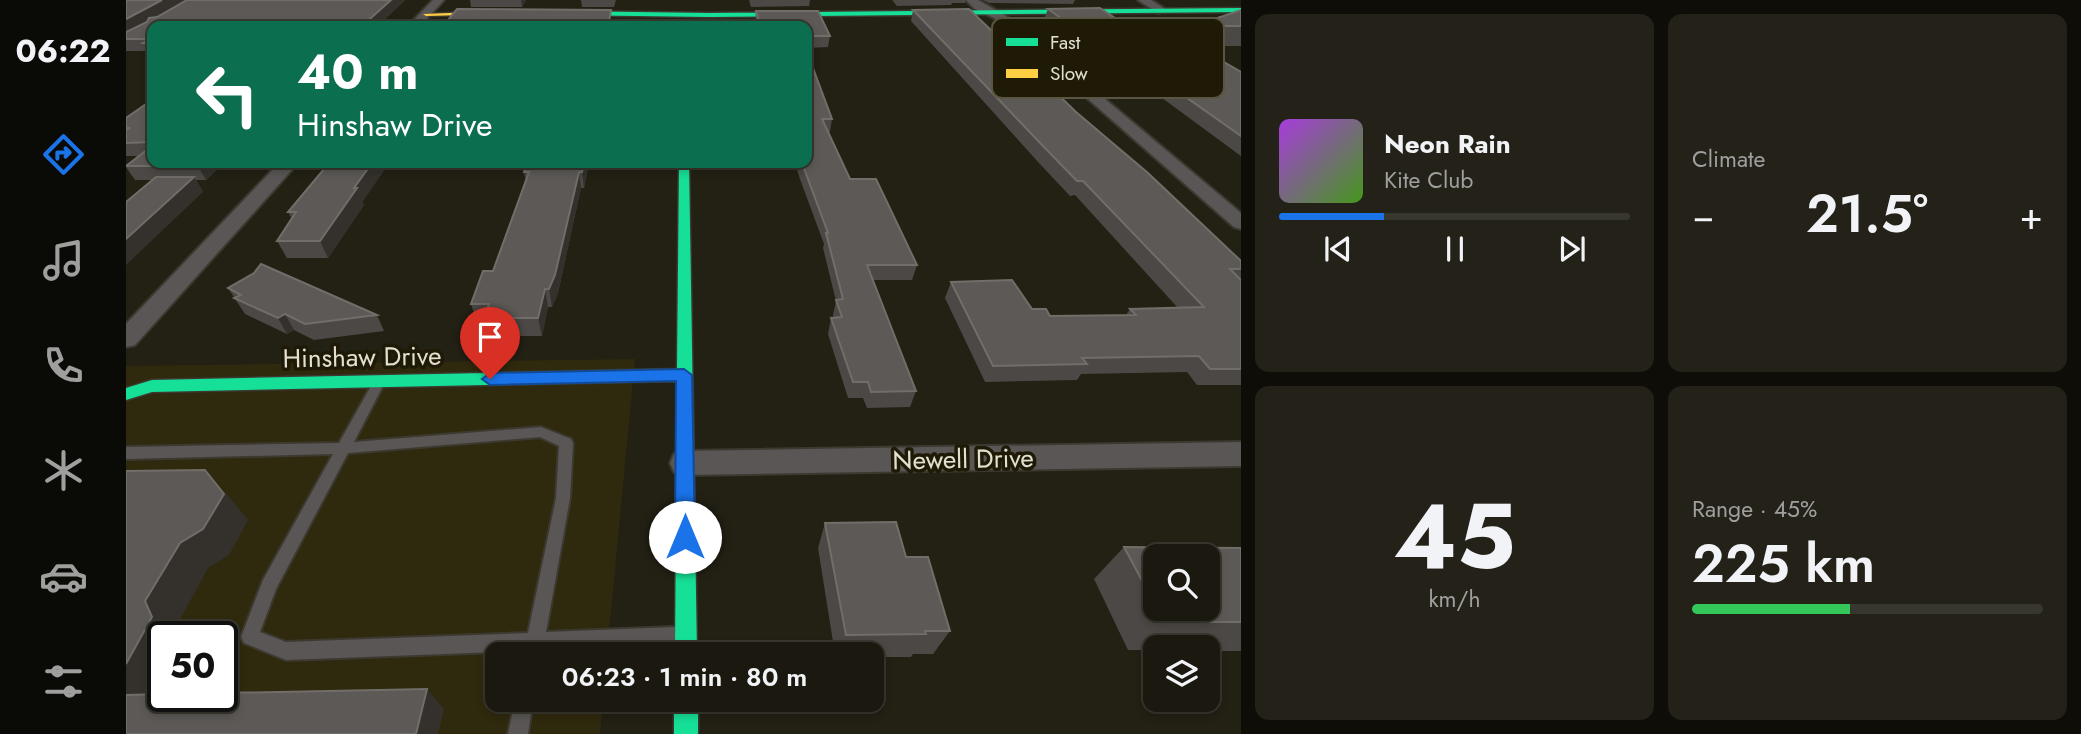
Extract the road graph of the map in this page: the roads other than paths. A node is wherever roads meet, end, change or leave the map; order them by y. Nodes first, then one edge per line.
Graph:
1 (439, 0) edge
2 (971, 0) edge
3 (1143, 0) edge
4 (1241, 10) edge
5 (1162, 11) junction
6 (990, 12) junction
7 (520, 13) edge
8 (547, 13) edge
9 (683, 13) edge
10 (1002, 18) edge
11 (420, 20) edge
12 (1095, 98) edge
13 (284, 168) edge
14 (684, 168) edge
15 (1241, 223) edge
16 (126, 339) edge
17 (684, 375) junction
18 (379, 382) junction
19 (126, 394) edge
20 (345, 448) junction
21 (126, 453) edge
22 (1241, 454) edge
23 (685, 463) junction
24 (686, 636) junction
25 (535, 642) edge
26 (610, 642) edge
27 (686, 642) edge
28 (485, 649) edge
29 (522, 712) edge
30 (686, 712) edge
31 (518, 734) edge
32 (686, 734) edge

1 - 11 street
2 - 6 street
3 - 5 street
4 - 5 street
5 - 6 street
6 - 9 street
6 - 10 street
7 - 11 street
8 - 9 street
12 - 15 street
13 - 16 street
14 - 17 street
17 - 18 street, Hinshaw Drive
17 - 23 street
18 - 19 street, Hinshaw Drive
18 - 20 lane
20 - 21 lane
20 - 25 lane
20 - 28 lane
22 - 23 street, Newell Drive
23 - 24 street
24 - 26 lane
24 - 27 street
29 - 31 lane
30 - 32 street

